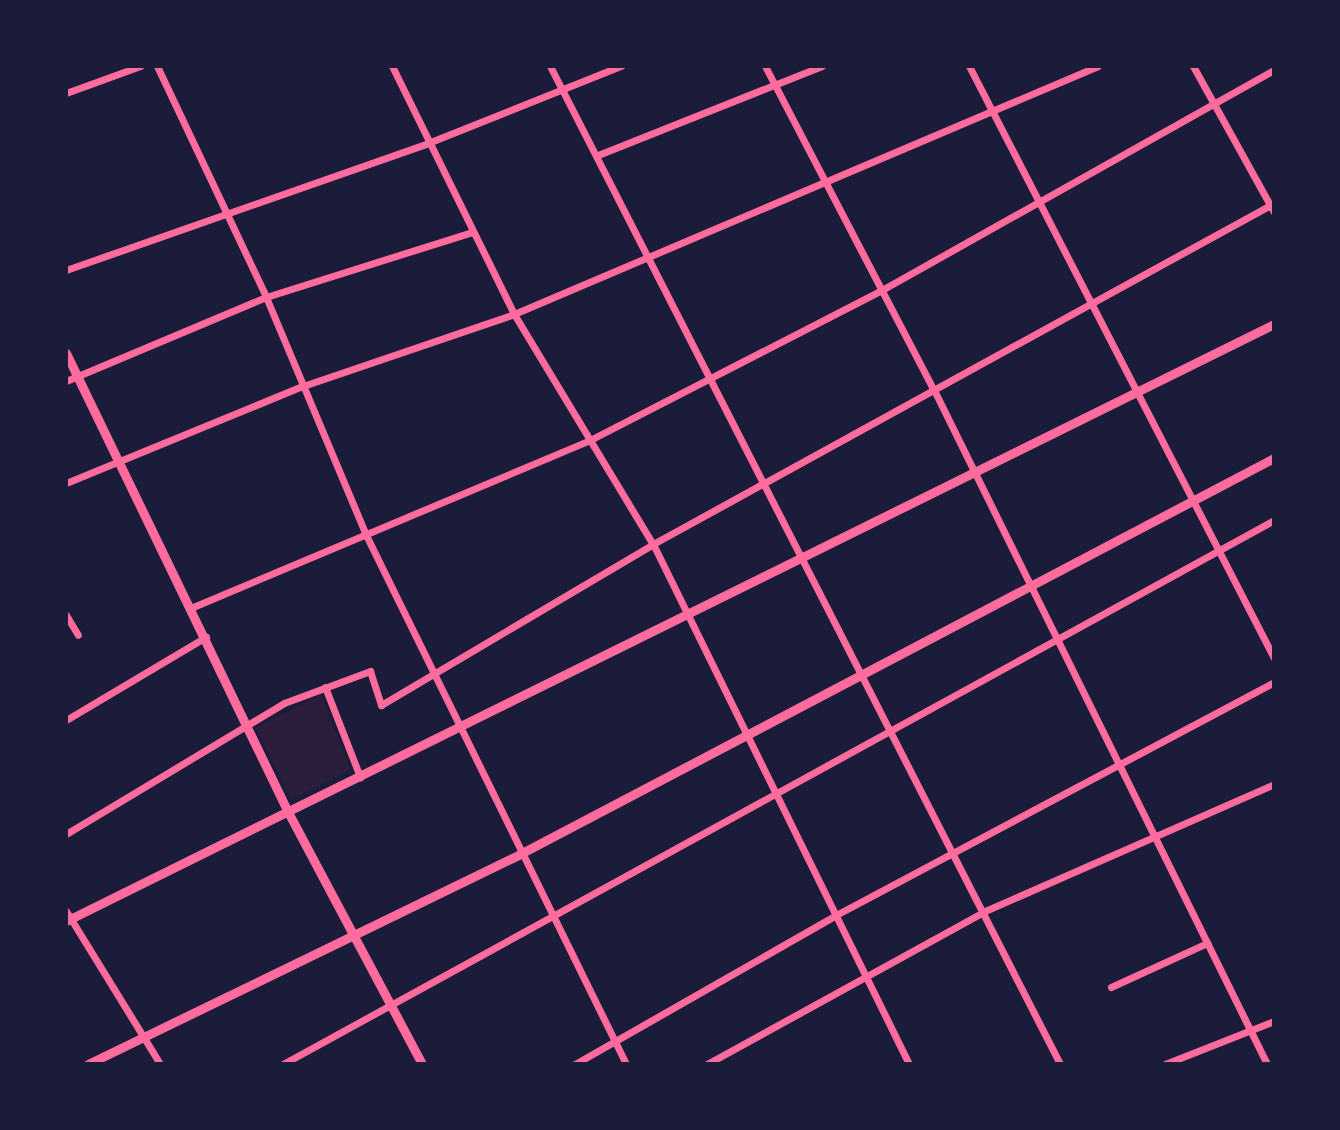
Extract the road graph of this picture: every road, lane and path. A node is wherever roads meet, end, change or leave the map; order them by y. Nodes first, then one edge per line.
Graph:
1 (140, 66) edge
2 (157, 66) edge
3 (392, 66) edge
4 (550, 66) edge
5 (621, 66) edge
6 (765, 66) edge
7 (822, 66) edge
8 (969, 66) edge
9 (1098, 66) edge
10 (1193, 66) edge
11 (1273, 70) edge
12 (775, 86) junction
13 (562, 89) junction
14 (66, 93) edge
15 (1213, 105) junction
16 (991, 111) junction
17 (428, 143) junction
18 (598, 155) junction
19 (825, 184) junction
20 (1038, 201) junction
21 (1272, 206) edge
22 (225, 216) junction
23 (472, 232) junction
24 (648, 254) junction
25 (66, 270) edge
26 (880, 291) junction
27 (266, 297) junction
28 (1093, 304) junction
29 (514, 314) junction
30 (1273, 324) edge
31 (66, 353) edge
32 (78, 376) junction
33 (711, 380) junction
34 (66, 381) edge
35 (303, 386) junction
36 (935, 392) junction
37 (1137, 392) junction
38 (588, 441) junction
39 (1273, 458) edge
40 (119, 459) junction
41 (974, 473) junction
42 (66, 483) edge
43 (767, 483) junction
44 (1192, 502) junction
45 (1273, 520) edge
46 (365, 533) junction
47 (653, 544) junction
48 (1217, 549) junction
49 (803, 557) junction
50 (1031, 590) junction
51 (193, 607) junction
52 (66, 615) edge
53 (689, 615) junction
54 (78, 635) dead end
55 (206, 637) junction
56 (1053, 639) junction
57 (1273, 658) edge
58 (433, 675) junction
59 (865, 676) junction
60 (1273, 682) edge
61 (325, 687) junction
62 (66, 720) edge
63 (246, 726) junction
64 (457, 727) junction
65 (890, 727) junction
66 (749, 733) junction
67 (1116, 765) junction
68 (360, 778) junction
69 (1273, 783) edge
70 (777, 790) junction
71 (288, 812) junction
72 (66, 834) edge
73 (1150, 836) junction
74 (956, 853) junction
75 (520, 854) junction
76 (985, 911) junction
77 (551, 915) junction
78 (836, 915) junction
79 (68, 917) edge
80 (353, 934) junction
81 (1207, 943) junction
82 (865, 973) junction
83 (1111, 987) dead end
84 (390, 1002) junction
85 (1273, 1021) edge
86 (1251, 1030) junction
87 (144, 1036) junction
88 (615, 1041) junction
89 (88, 1063) edge
90 (160, 1063) edge
91 (283, 1063) edge
92 (422, 1063) edge
93 (575, 1063) edge
94 (626, 1063) edge
95 (707, 1063) edge
96 (909, 1063) edge
97 (1060, 1063) edge
98 (1165, 1063) edge
99 (1267, 1063) edge

1 - 14 street
2 - 22 street
3 - 17 street
4 - 13 street
5 - 13 street
6 - 12 street
7 - 12 street
8 - 16 street
9 - 16 street
10 - 15 street
11 - 15 street
12 - 18 street
12 - 19 street
13 - 17 street
13 - 18 street
15 - 20 street
15 - 21 street
16 - 19 street
16 - 20 street
17 - 22 street
17 - 23 street
18 - 24 street
19 - 24 street
19 - 26 street
20 - 26 street
20 - 28 street
21 - 28 street
22 - 25 street
22 - 27 street
23 - 27 street
23 - 29 street
24 - 29 street
24 - 33 street
26 - 33 street
26 - 36 street
27 - 32 street
27 - 35 street
28 - 36 street
28 - 37 street
29 - 35 street
29 - 38 street
30 - 37 street
31 - 32 street
32 - 34 street
32 - 40 street
33 - 38 street
33 - 43 street
35 - 40 street
35 - 46 street
36 - 41 street
36 - 43 street
37 - 41 street
37 - 44 street
38 - 46 street
38 - 47 street
39 - 44 street
40 - 42 street
40 - 51 street
41 - 49 street
41 - 50 street
43 - 47 street
43 - 49 street
44 - 48 street
44 - 50 street
45 - 48 street
46 - 51 street
46 - 58 street
47 - 53 street
47 - 58 street
48 - 56 street
48 - 57 street
49 - 53 street
49 - 59 street
50 - 56 street
50 - 59 street
51 - 55 street
52 - 54 street
53 - 64 street
53 - 66 street
55 - 62 street
55 - 63 street
56 - 65 street
56 - 67 street
58 - 61 street
58 - 64 street
59 - 65 street
59 - 66 street
60 - 67 street
61 - 63 street
61 - 68 street
63 - 71 street
63 - 72 street
64 - 68 street
64 - 75 street
65 - 70 street
65 - 74 street
66 - 70 street
66 - 75 street
67 - 73 street
67 - 74 street
68 - 71 street
69 - 73 street
70 - 77 street
70 - 78 street
71 - 79 street
71 - 80 street
73 - 76 street
73 - 81 street
74 - 76 street
74 - 78 street
75 - 77 street
75 - 80 street
76 - 82 street
76 - 97 street
77 - 84 street
77 - 88 street
78 - 82 street
78 - 88 street
79 - 87 street
80 - 84 street
80 - 87 street
81 - 83 street
81 - 86 street
82 - 95 street
82 - 96 street
84 - 91 street
84 - 92 street
85 - 86 street
86 - 98 street
86 - 99 street
87 - 89 street
87 - 90 street
88 - 93 street
88 - 94 street

